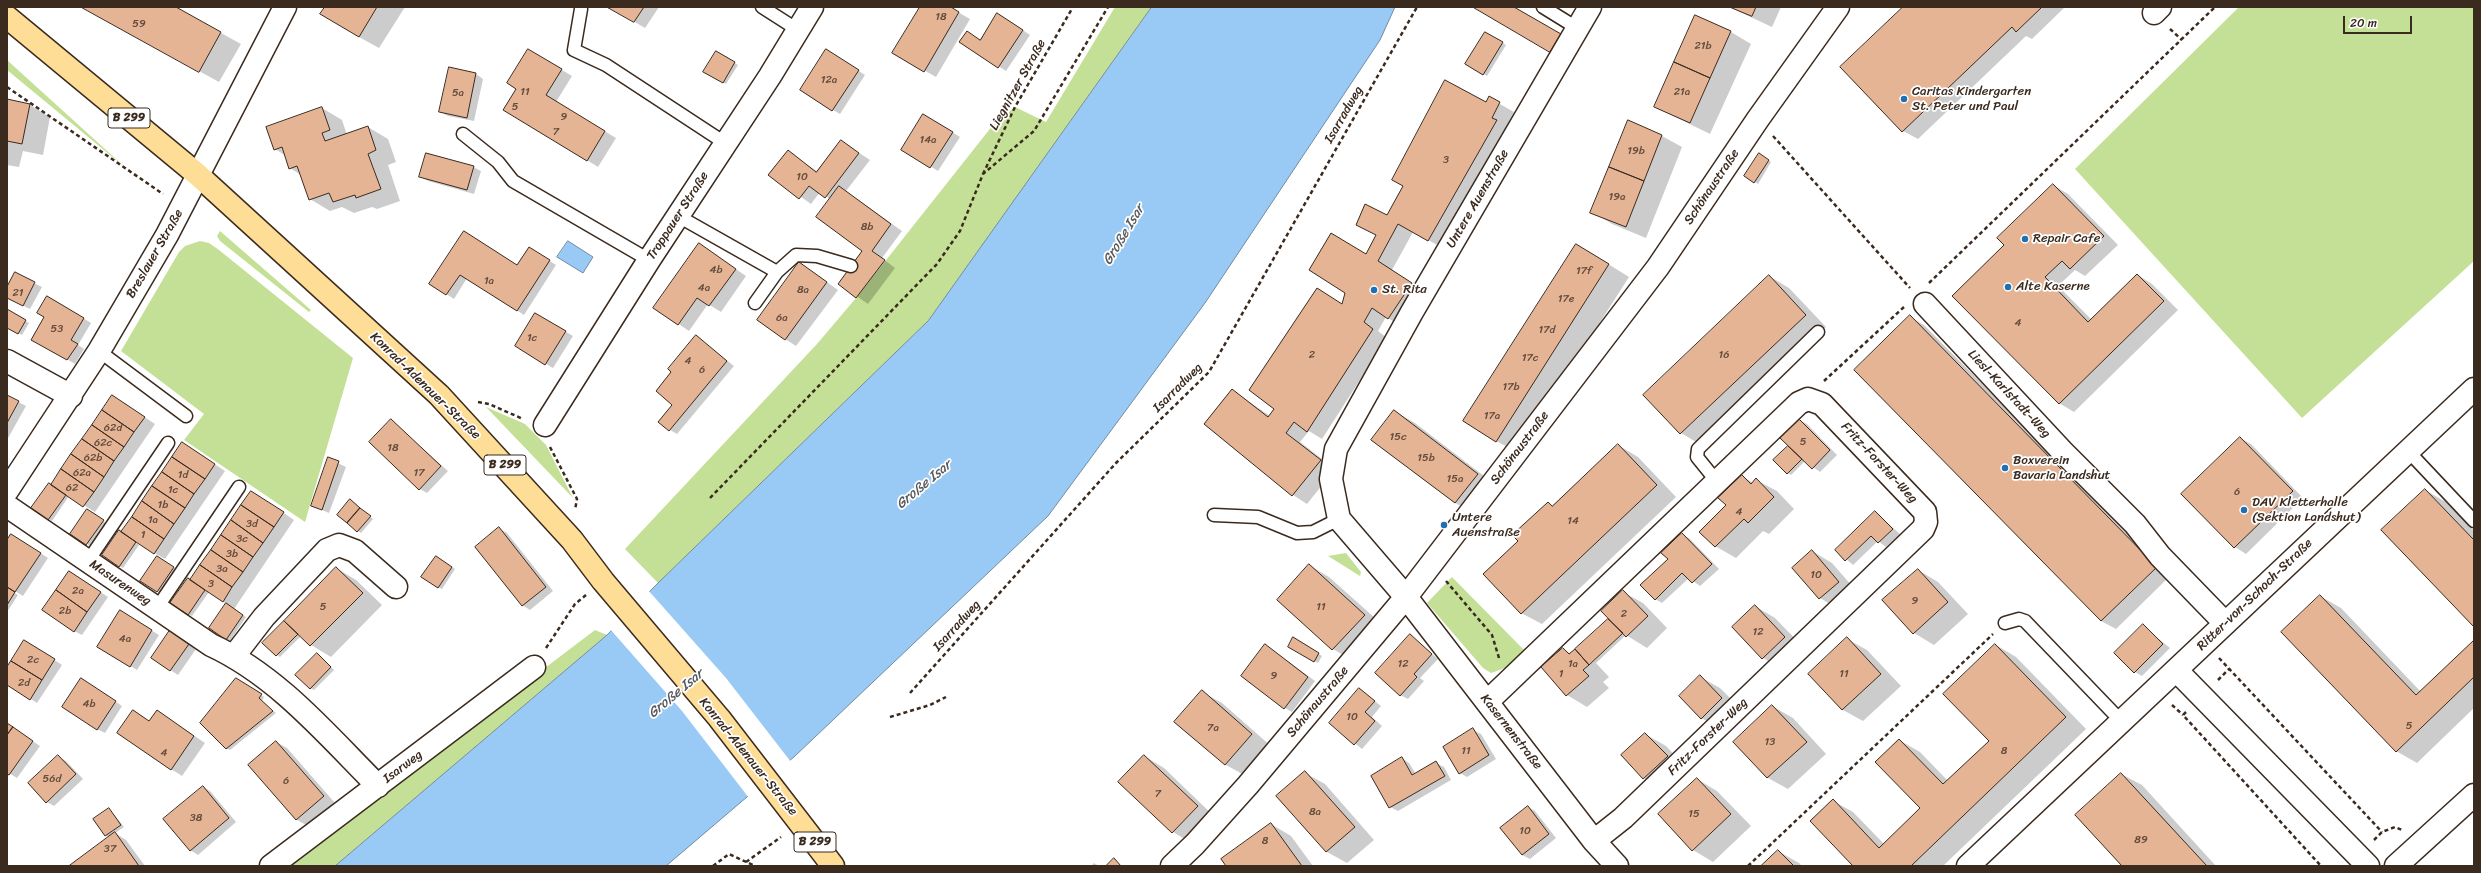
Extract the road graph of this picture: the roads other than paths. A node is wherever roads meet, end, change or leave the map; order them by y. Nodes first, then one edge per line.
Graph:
1 (284, 7) edge
2 (762, 7) edge
3 (812, 7) edge
4 (1543, 7) edge
5 (1590, 7) edge
6 (1838, 7) edge
7 (581, 9) dead end
8 (7, 17) edge
9 (1577, 28) junction
10 (798, 30) junction
11 (463, 134) dead end
12 (725, 143) junction
13 (198, 175) junction
14 (678, 216) junction
15 (649, 260) junction
16 (851, 266) dead end
17 (777, 272) junction
18 (1921, 300) road end
19 (755, 303) dead end
20 (1818, 332) dead end
21 (100, 352) junction
22 (7, 361) edge
23 (2474, 389) edge
24 (71, 396) junction
25 (186, 416) dead end
26 (545, 425) road end
27 (168, 443) dead end
28 (2408, 451) junction
29 (1718, 483) junction
30 (238, 487) dead end
31 (7, 491) edge
32 (7, 506) edge
33 (1214, 514) dead end
34 (1340, 520) junction
35 (2474, 521) edge
36 (88, 561) junction
37 (396, 587) dead end
38 (1406, 597) junction
39 (157, 608) junction
40 (2005, 623) road end
41 (2225, 623) junction
42 (234, 656) junction
43 (534, 667) road end
44 (2177, 671) junction
45 (1487, 702) junction
46 (2122, 722) junction
47 (378, 786) junction
48 (2474, 795) edge
49 (1594, 841) junction
50 (271, 866) edge
51 (833, 866) edge
52 (1172, 866) edge
53 (1616, 866) edge
54 (1968, 866) edge
55 (2368, 866) edge
56 (2396, 866) edge

1 - 13 street, Breslauer Straße
2 - 10 lane
3 - 10 street, Troppauer Straße
4 - 9 lane
5 - 9 street, Untere Auenstraße
6 - 38 street, Schönaustraße
7 - 12 lane
8 - 13 main road, Konrad-Adenauer-Straße / B 299
9 - 34 street, Untere Auenstraße
10 - 12 street, Troppauer Straße
11 - 15 lane
12 - 14 street, Troppauer Straße
13 - 21 street, Breslauer Straße
13 - 51 main road, Konrad-Adenauer-Straße / B 299
14 - 15 street, Troppauer Straße
14 - 17 lane
15 - 26 street, Troppauer Straße
16 - 17 lane
17 - 19 lane
18 - 41 street, Liesl-Karlstadt-Weg
20 - 29 lane
21 - 24 street, Breslauer Straße
21 - 25 lane
22 - 24 street
23 - 28 street, Ritter-von-Schoch-Straße
24 - 31 street, Breslauer Straße
27 - 36 lane
28 - 35 lane
28 - 41 street, Ritter-von-Schoch-Straße
29 - 45 street
29 - 49 street, Fritz-Forster-Weg
30 - 39 lane
32 - 36 street, Masurenweg
33 - 34 lane
34 - 38 street, Untere Auenstraße
36 - 39 street, Masurenweg
37 - 42 street
38 - 45 street, Kasernenstraße
38 - 52 street, Schönaustraße
39 - 42 street, Masurenweg
40 - 46 lane
41 - 44 street, Ritter-von-Schoch-Straße
42 - 47 street, Masurenweg
43 - 47 street, Isarweg
44 - 46 street, Ritter-von-Schoch-Straße
44 - 55 street
45 - 49 street, Kasernenstraße
46 - 54 street, Ritter-von-Schoch-Straße
47 - 50 street, Isarweg
48 - 56 street
49 - 53 street, Kasernenstraße

